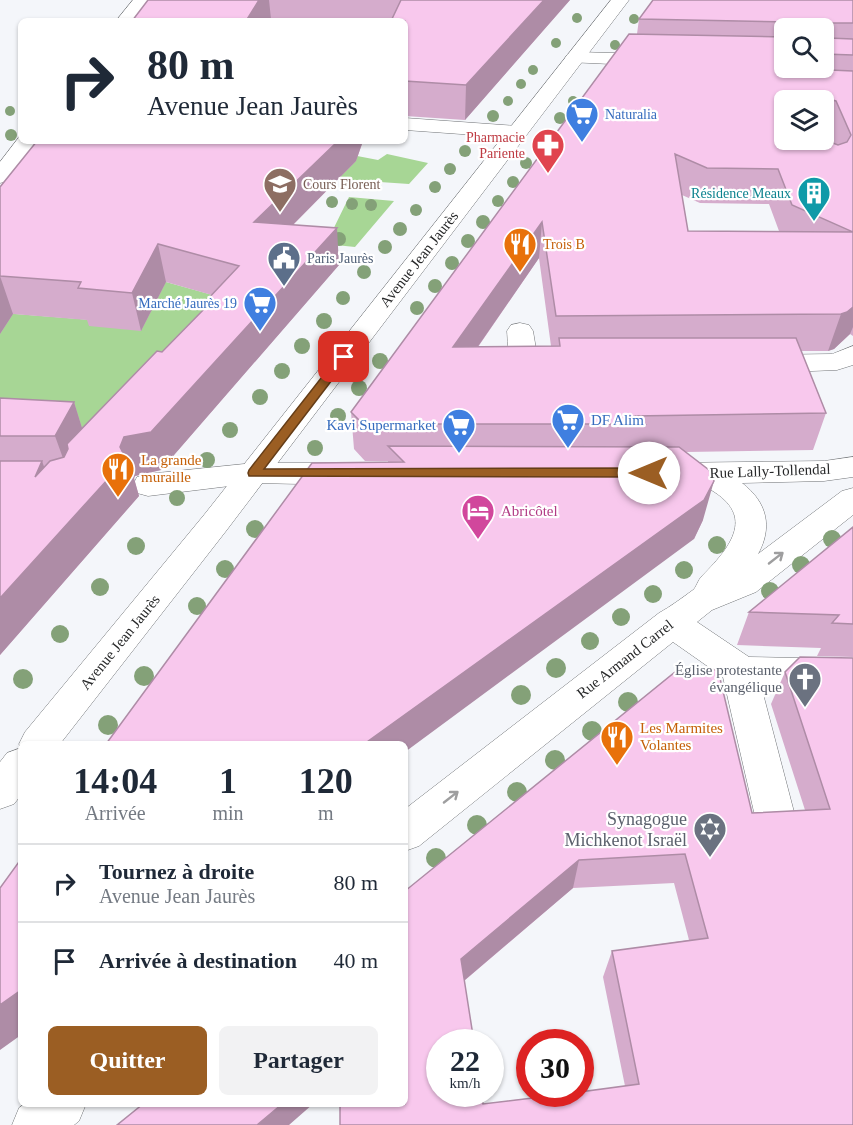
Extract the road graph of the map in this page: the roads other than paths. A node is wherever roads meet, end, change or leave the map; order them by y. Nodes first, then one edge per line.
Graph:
1 (142, 0) edge
2 (620, 0) edge
3 (127, 18) edge
4 (575, 58) junction
5 (671, 60) edge
6 (408, 124) edge
7 (517, 132) junction
8 (26, 144) edge
9 (0, 176) edge
10 (520, 331) dead end
11 (853, 354) edge
12 (583, 364) edge
13 (738, 364) edge
14 (853, 467) edge
15 (254, 473) junction
16 (637, 473) edge
17 (378, 474) edge
18 (707, 474) junction
19 (148, 485) dead end
20 (853, 499) edge
21 (699, 601) junction
22 (671, 623) junction
23 (742, 671) junction
24 (853, 674) edge
25 (40, 741) edge
26 (18, 769) edge
27 (0, 792) edge
28 (774, 812) edge
29 (408, 831) edge
30 (58, 1107) edge
31 (36, 1125) edge

1 - 3 street
2 - 4 street, Avenue Jean Jaurès
4 - 5 street
4 - 7 street, Avenue Jean Jaurès
6 - 7 street
7 - 15 street, Avenue Jean Jaurès
8 - 9 street
10 - 12 street
11 - 13 street
14 - 18 street, Rue Lally-Tollendal
15 - 17 street
15 - 19 street
15 - 25 street, Avenue Jean Jaurès
16 - 18 street, Rue Lally-Tollendal
18 - 21 street
21 -> 20 street, Rue Armand Carrel
21 - 22 street, Rue Armand Carrel
22 - 23 street
29 -> 22 street, Rue Armand Carrel
23 - 24 street
23 - 28 street
26 - 27 street
30 - 31 street

